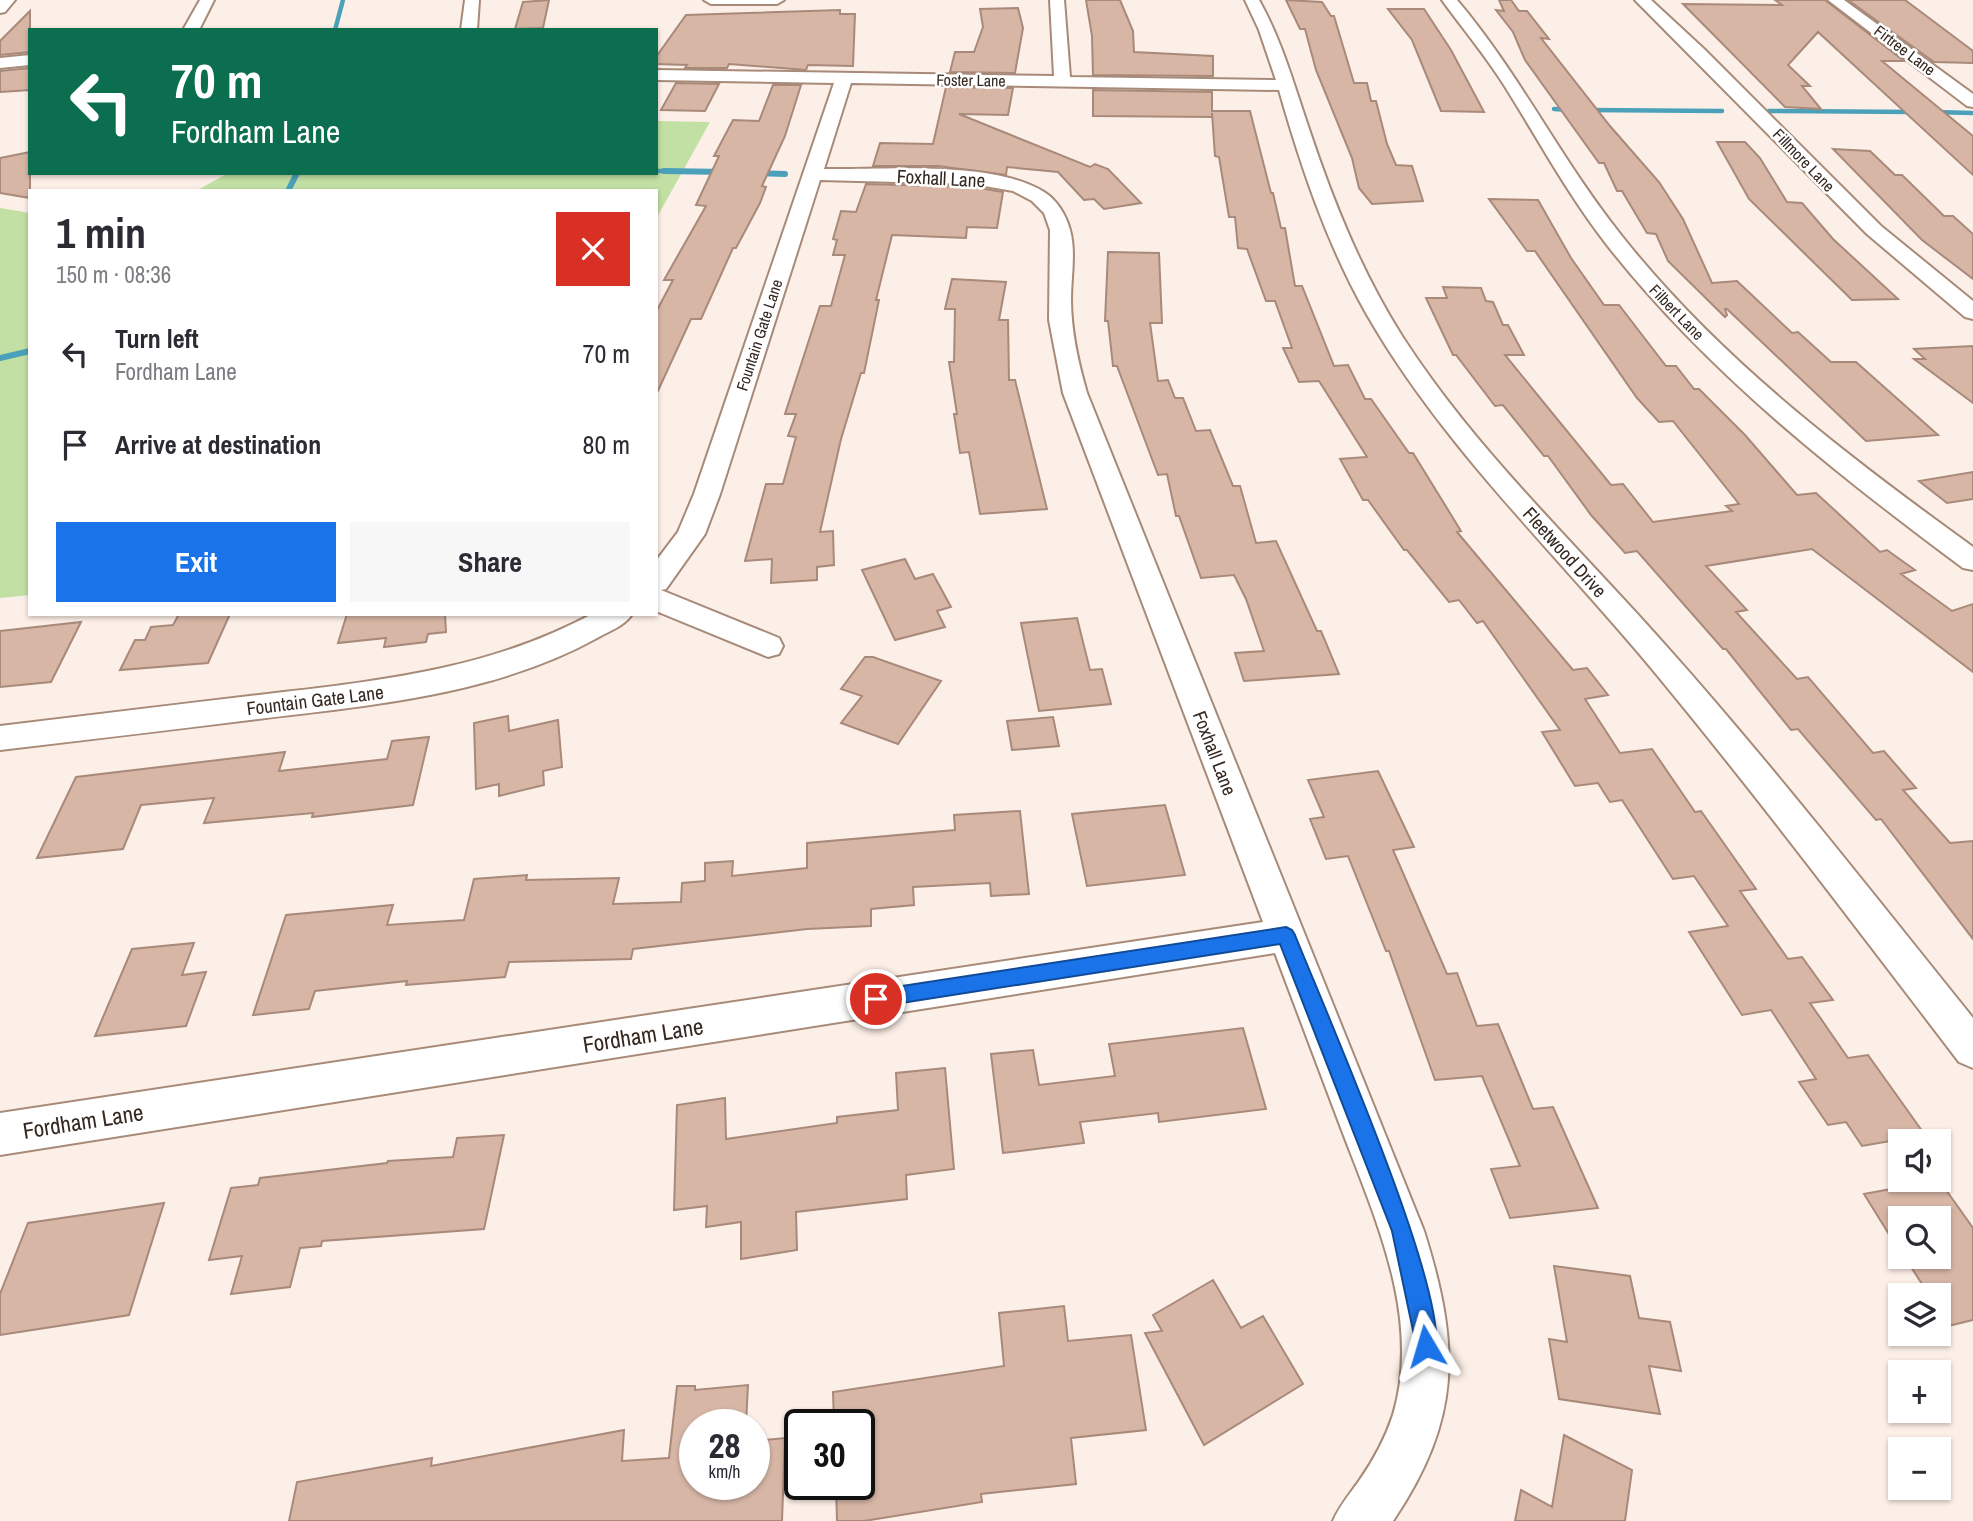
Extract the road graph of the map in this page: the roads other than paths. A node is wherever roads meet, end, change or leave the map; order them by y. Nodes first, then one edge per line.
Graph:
1 (8, 0) edge
2 (207, 0) edge
3 (472, 0) edge
4 (711, 0) edge
5 (777, 0) edge
6 (1056, 0) edge
7 (1252, 0) edge
8 (1449, 0) edge
9 (1642, 0) edge
10 (1835, 0) edge
11 (0, 9) edge
12 (192, 28) edge
13 (469, 28) edge
14 (28, 60) edge
15 (0, 63) edge
16 (658, 75) edge
17 (844, 78) junction
18 (1062, 82) junction
19 (1285, 85) junction
20 (1973, 102) edge
21 (812, 174) junction
22 (1973, 312) edge
23 (1973, 561) edge
24 (658, 579) edge
25 (658, 600) edge
26 (613, 616) edge
27 (768, 646) dead end
28 (0, 738) edge
29 (1286, 935) junction
30 (1973, 1049) edge
31 (0, 1134) edge
32 (1359, 1521) edge

1 - 11 street
2 - 12 street
3 - 13 street
4 - 5 street
6 - 18 street
7 - 19 street, Fleetwood Drive
8 - 23 street, Filbert Lane
9 - 22 street, Fillmore Lane
10 - 20 street, Firtree Lane
14 - 15 street
16 - 17 street, Foster Lane
17 - 18 street, Foster Lane
17 - 21 street, Fountain Gate Lane
18 - 19 street, Foster Lane
19 - 30 street, Fleetwood Drive
21 - 24 street, Fountain Gate Lane
21 - 29 street, Foxhall Lane
25 - 27 street
26 - 28 street, Fountain Gate Lane
29 - 31 street, Fordham Lane
29 - 32 street, Foxhall Lane

